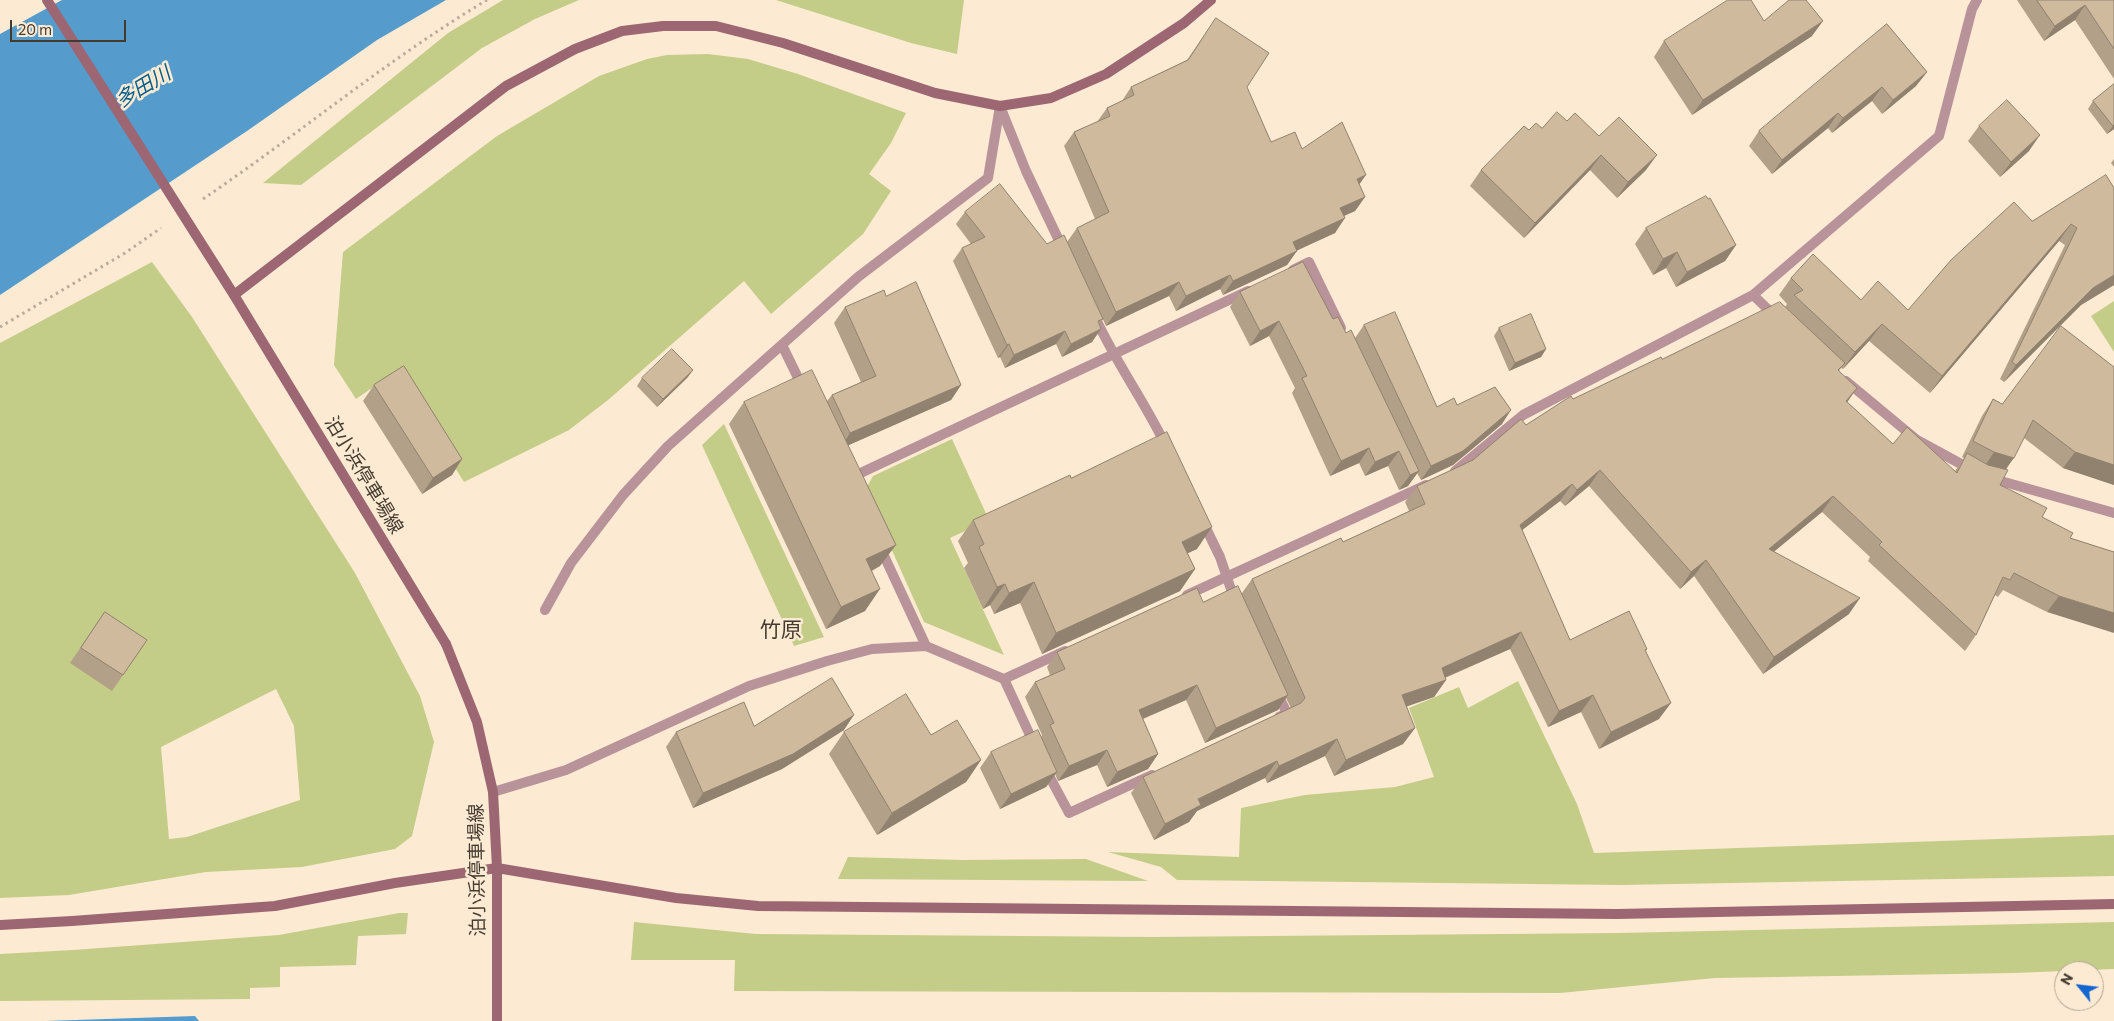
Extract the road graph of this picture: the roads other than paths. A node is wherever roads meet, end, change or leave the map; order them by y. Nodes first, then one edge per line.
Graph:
1 (47, 0) edge
2 (1211, 0) edge
3 (1977, 0) edge
4 (1000, 106) junction
5 (1068, 259) edge
6 (1282, 275) edge
7 (1256, 287) edge
8 (234, 295) junction
9 (1753, 295) junction
10 (1093, 312) edge
11 (1787, 327) edge
12 (1346, 340) edge
13 (782, 345) junction
14 (1114, 354) junction
15 (1834, 371) edge
16 (806, 396) edge
17 (1169, 452) edge
18 (1449, 474) edge
19 (847, 479) edge
20 (1433, 481) edge
21 (1199, 513) edge
22 (2114, 513) edge
23 (874, 535) edge
24 (1227, 576) junction
25 (1173, 601) edge
26 (1238, 607) edge
27 (545, 610) dead end
28 (926, 646) junction
29 (1076, 646) edge
30 (1270, 678) edge
31 (1004, 680) junction
32 (1268, 722) edge
33 (1160, 772) edge
34 (493, 792) junction
35 (497, 868) junction
36 (2114, 904) edge
37 (0, 925) edge
38 (497, 1021) edge

1 - 8 street, 泊小浜停車場線, bridge
2 - 4 street
3 - 9 street
4 - 5 street
4 - 8 street
4 - 13 street
6 - 12 street
7 - 14 street
8 - 34 street, 泊小浜停車場線, bridge
9 - 11 street
9 - 18 street
10 - 14 street
13 - 16 street
13 - 27 street
14 - 17 street
14 - 19 street
15 - 22 street
20 - 24 street
21 - 24 street
23 - 28 street
24 - 25 street
24 - 26 street
28 - 31 street
28 - 34 street
29 - 31 street
30 - 32 street
31 - 33 street
34 - 35 street, 泊小浜停車場線
35 - 36 street
35 - 37 street
35 - 38 street, 泊小浜停車場線

